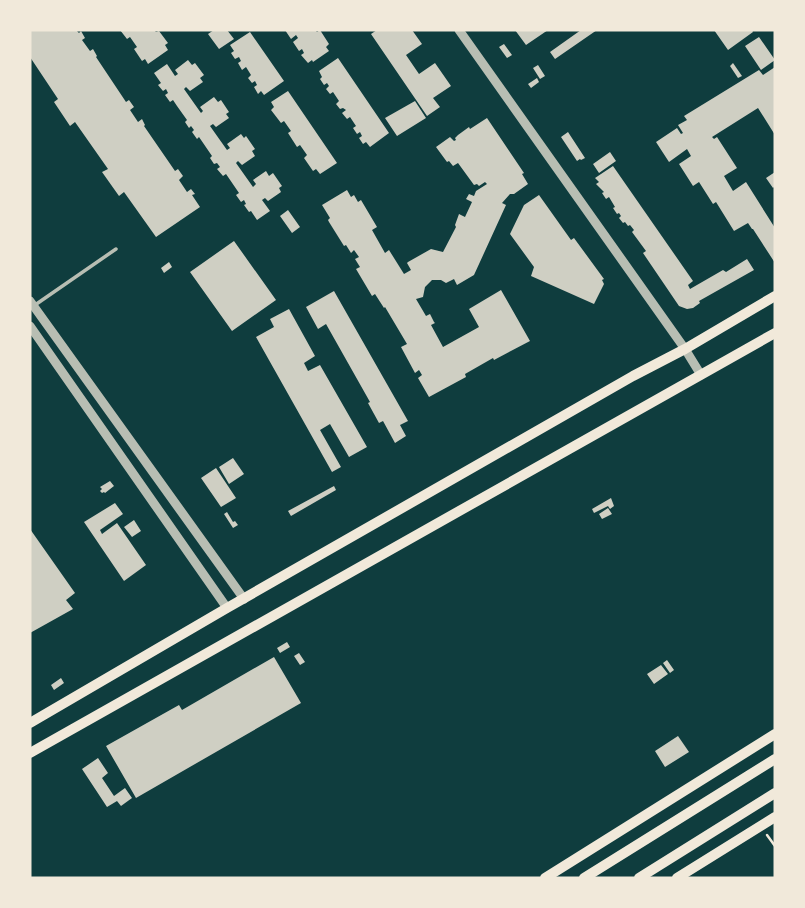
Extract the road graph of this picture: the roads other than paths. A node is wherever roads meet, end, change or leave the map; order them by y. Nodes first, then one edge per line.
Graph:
1 (459, 30) edge
2 (116, 248) dead end
3 (775, 296) edge
4 (31, 304) edge
5 (30, 326) edge
6 (775, 333) edge
7 (685, 349) junction
8 (701, 375) junction
9 (244, 599) junction
10 (227, 608) junction
11 (30, 723) edge
12 (775, 734) edge
13 (30, 753) edge
14 (775, 759) edge
15 (775, 793) edge
16 (775, 817) edge
17 (545, 878) edge
18 (584, 878) edge
19 (639, 878) edge
20 (677, 878) edge

1 - 7 street
2 - 4 lane
3 - 7 main road
4 - 9 street
5 - 10 street
6 - 8 main road
7 - 8 street
7 - 9 main road
8 - 13 main road
9 - 10 main road
10 - 11 main road
12 - 17 main road
14 - 18 main road
15 - 19 main road
16 - 20 main road

